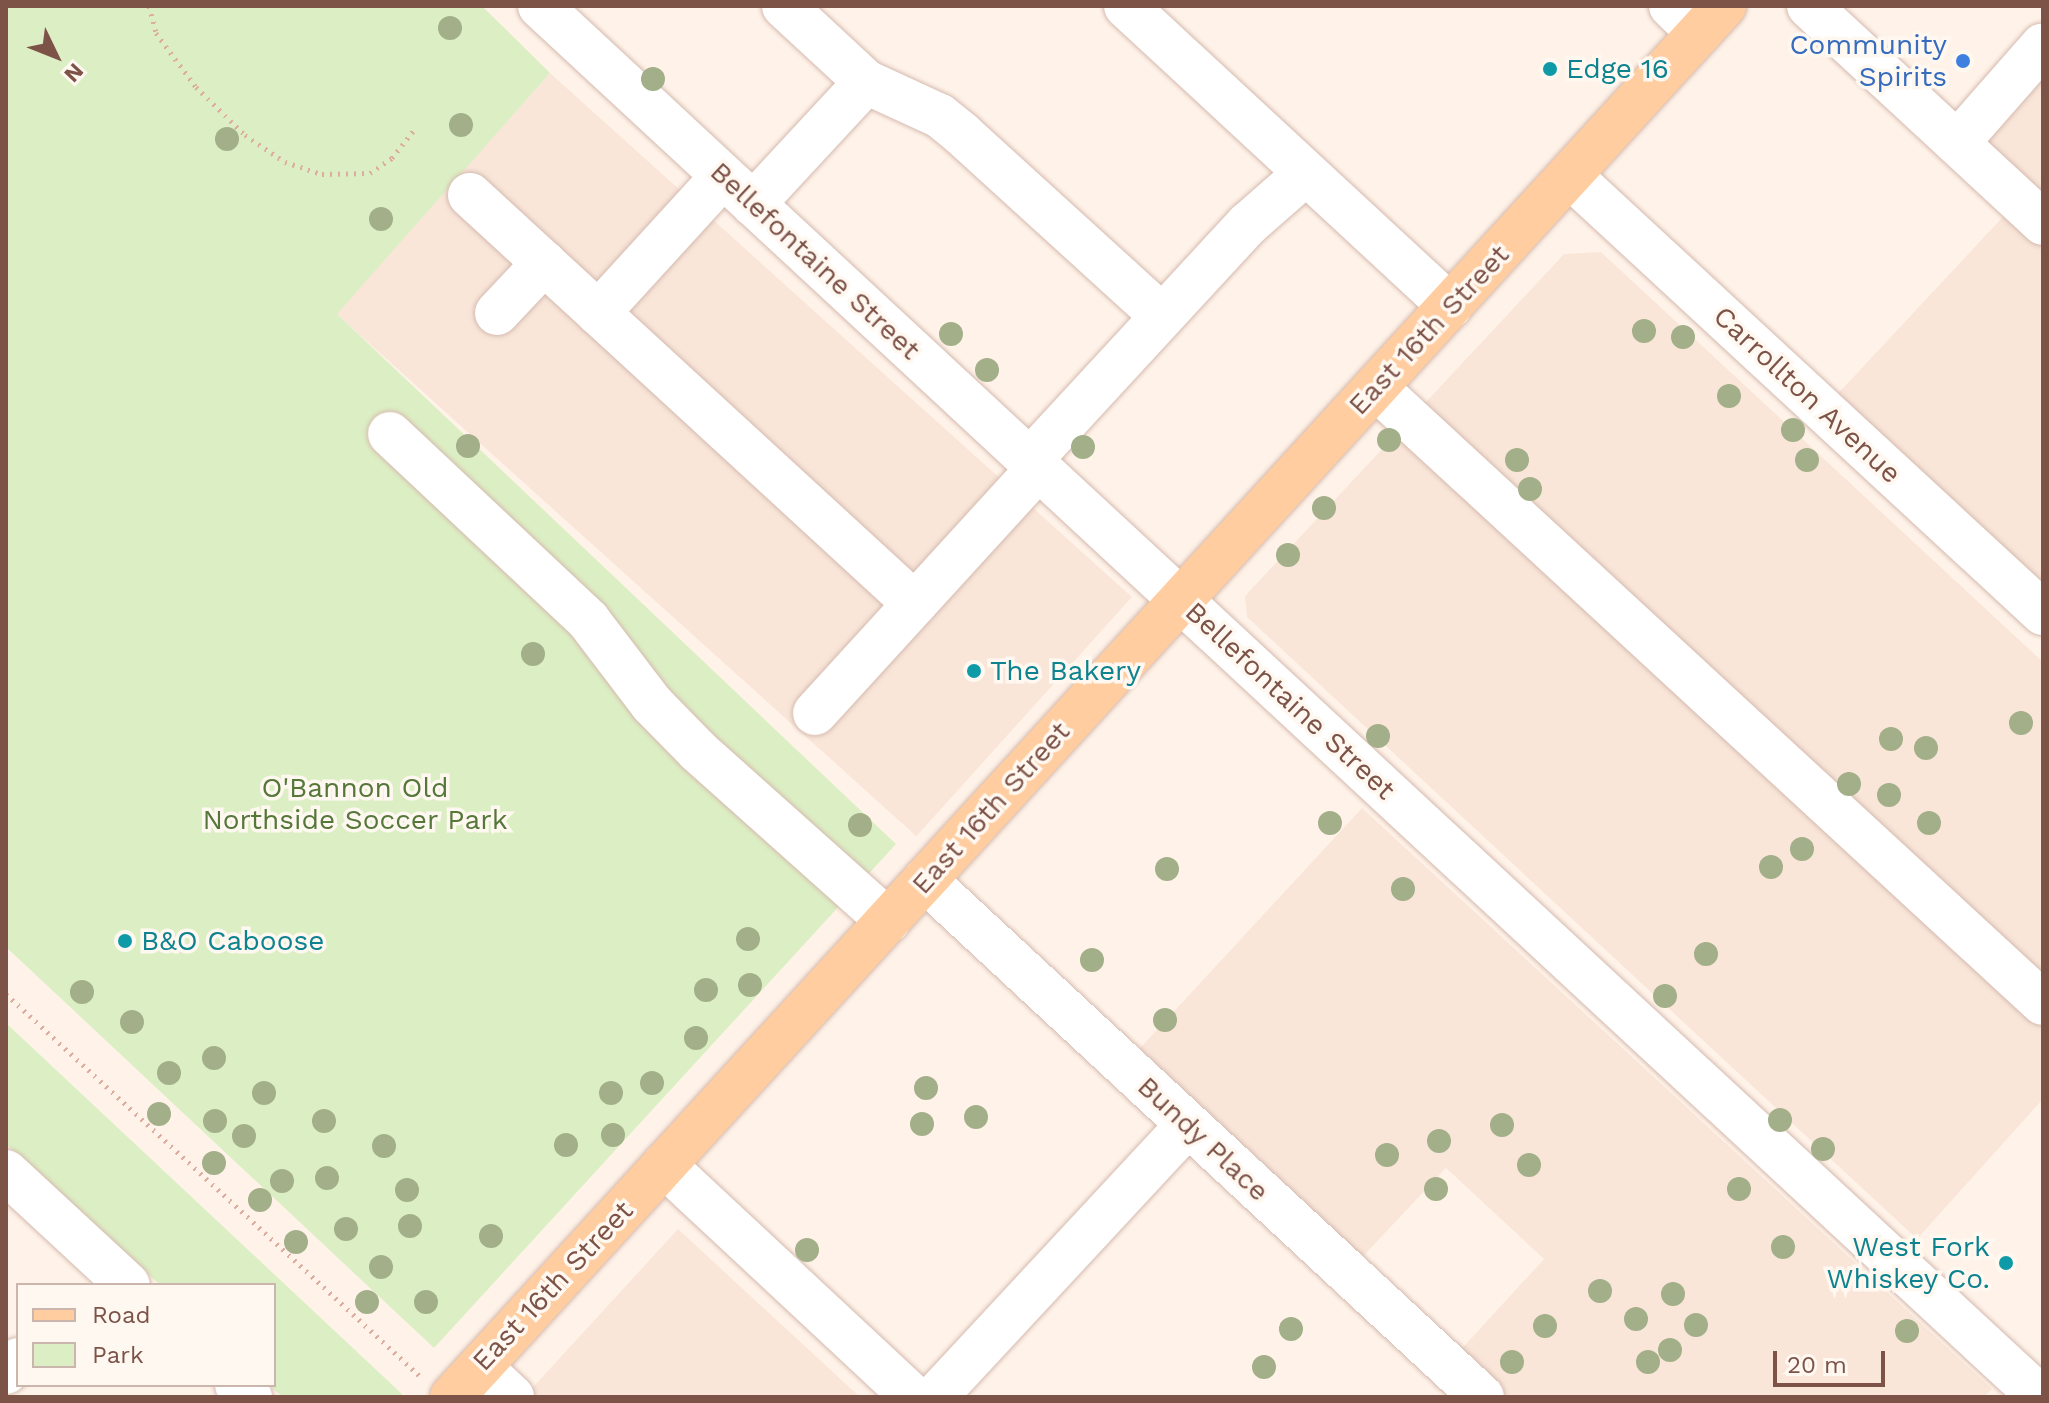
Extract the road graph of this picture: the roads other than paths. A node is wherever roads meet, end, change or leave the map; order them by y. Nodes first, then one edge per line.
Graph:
1 (540, 6) edge
2 (784, 6) edge
3 (1126, 6) edge
4 (1809, 6) edge
5 (1698, 15) edge
6 (2043, 45) edge
7 (866, 82) junction
8 (1957, 143) junction
9 (1306, 173) junction
10 (1570, 176) junction
11 (738, 190) junction
12 (470, 195) dead end
13 (2043, 223) edge
14 (544, 263) junction
15 (1450, 306) junction
16 (497, 313) dead end
17 (598, 313) junction
18 (1162, 316) junction
19 (1376, 388) junction
20 (390, 434) dead end
21 (1034, 464) junction
22 (1180, 600) junction
23 (915, 604) junction
24 (2043, 613) edge
25 (815, 713) dead end
26 (925, 880) junction
27 (888, 921) junction
28 (2043, 1003) edge
29 (1188, 1125) junction
30 (664, 1165) junction
31 (6, 1172) edge
32 (108, 1279) edge
33 (450, 1380) edge
34 (2031, 1386) edge
35 (512, 1397) edge
36 (913, 1397) edge
37 (935, 1397) edge
38 (1482, 1397) edge

1 - 11 street, Bellefontaine Street
2 - 7 street
3 - 9 street
4 - 8 street
5 - 10 main road, East 16th Street
6 - 8 street
7 - 11 street
7 - 18 street
8 - 13 street
9 - 15 street
9 - 18 street
10 - 15 main road, East 16th Street
10 - 24 street, Carrollton Avenue
11 - 17 street
11 - 21 street, Bellefontaine Street
12 - 14 street
14 - 16 street
14 - 17 street
15 - 19 main road, East 16th Street
17 - 23 street
18 - 21 street
19 - 22 main road, East 16th Street
19 - 28 street
20 - 27 street
21 - 22 street, Bellefontaine Street
21 - 23 street
22 - 26 main road, East 16th Street
22 - 34 street, Bellefontaine Street
23 - 25 street
26 - 27 main road, East 16th Street
26 - 29 street, Bundy Place
27 - 30 main road, East 16th Street
29 - 37 street
29 - 38 street, Bundy Place
30 - 33 main road, East 16th Street
30 - 36 street
31 - 32 street
33 - 35 street

